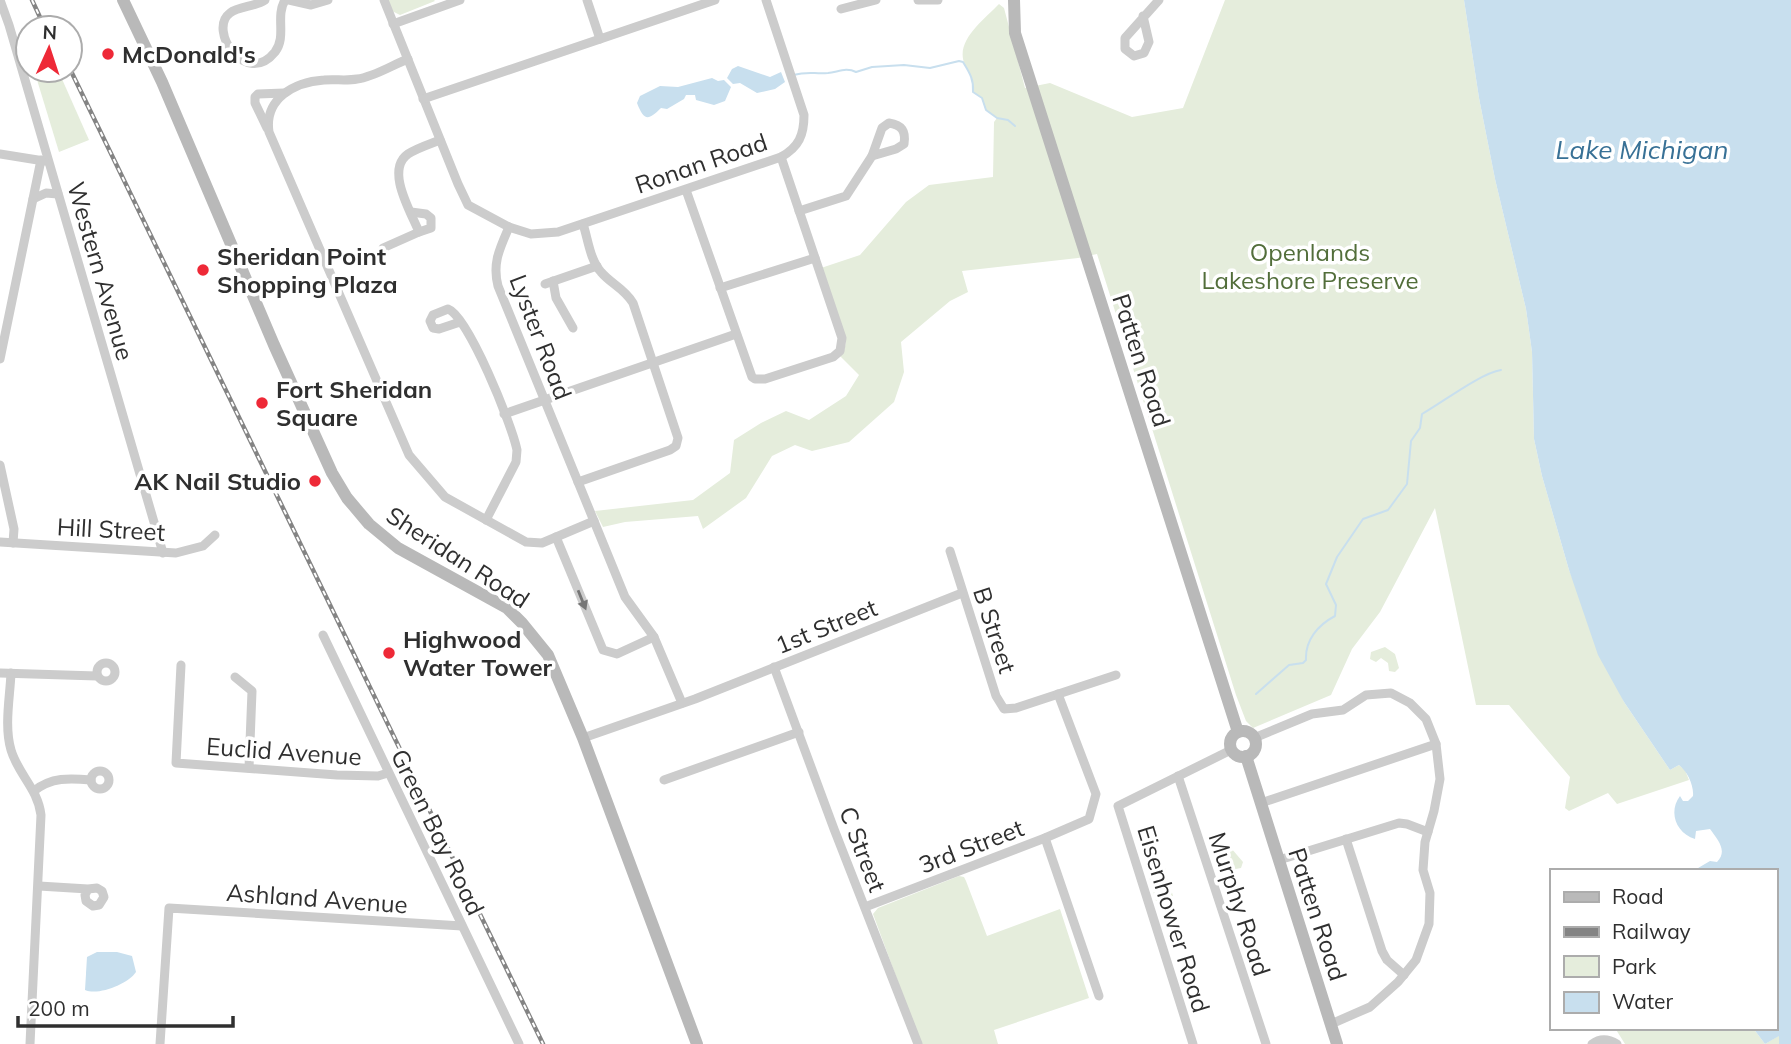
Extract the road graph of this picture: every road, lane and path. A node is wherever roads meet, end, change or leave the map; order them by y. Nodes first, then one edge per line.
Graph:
1 (0, 0) edge
2 (123, 0) edge
3 (265, 0) edge
4 (287, 0) edge
5 (328, 0) edge
6 (384, 0) edge
7 (587, 0) edge
8 (715, 0) edge
9 (766, 0) edge
10 (876, 0) edge
11 (918, 0) edge
12 (938, 0) edge
13 (1014, 0) edge
14 (1159, 0) edge
15 (453, 1) edge
16 (841, 9) dead end
17 (1143, 16) dead end
18 (393, 24) junction
19 (5, 27) edge
20 (600, 40) junction
21 (408, 59) junction
22 (285, 93) junction
23 (423, 99) junction
24 (269, 132) junction
25 (440, 140) junction
26 (0, 154) edge
27 (872, 156) dead end
28 (781, 157) junction
29 (45, 161) junction
30 (686, 190) junction
31 (58, 194) junction
32 (33, 199) junction
33 (799, 211) junction
34 (411, 212) junction
35 (583, 224) junction
36 (509, 227) junction
37 (419, 232) junction
38 (383, 248) dead end
39 (815, 258) junction
40 (597, 266) junction
41 (720, 288) junction
42 (460, 322) dead end
43 (573, 328) dead end
44 (736, 334) junction
45 (0, 359) edge
46 (653, 362) junction
47 (544, 399) junction
48 (504, 414) junction
49 (0, 465) edge
50 (578, 482) junction
51 (486, 520) junction
52 (594, 521) junction
53 (215, 535) dead end
54 (556, 537) junction
55 (0, 542) edge
56 (13, 543) junction
57 (950, 551) dead end
58 (163, 552) junction
59 (962, 593) junction
60 (323, 635) dead end
61 (654, 637) junction
62 (181, 664) dead end
63 (774, 667) junction
64 (0, 673) edge
65 (11, 673) junction
66 (1116, 675) dead end
67 (97, 676) dead end
68 (235, 677) dead end
69 (1058, 694) junction
70 (682, 703) junction
71 (799, 732) junction
72 (1238, 732) junction
73 (583, 738) junction
74 (1254, 738) junction
75 (1436, 744) junction
76 (1231, 750) junction
77 (1246, 756) junction
78 (248, 768) junction
79 (388, 774) junction
80 (1178, 776) junction
81 (90, 780) dead end
82 (664, 780) dead end
83 (34, 791) junction
84 (1261, 803) junction
85 (1428, 832) junction
86 (1045, 838) junction
87 (1346, 839) junction
88 (1279, 860) junction
89 (38, 886) junction
90 (88, 889) dead end
91 (865, 907) junction
92 (462, 926) junction
93 (1404, 975) junction
94 (1099, 996) dead end
95 (1331, 1024) junction
96 (30, 1044) edge
97 (160, 1044) edge
98 (519, 1044) edge
99 (697, 1044) edge
100 (918, 1044) edge
101 (1193, 1044) edge
102 (1266, 1044) edge
103 (1337, 1044) edge
104 (1592, 1044) edge
105 (1617, 1044) edge

1 - 19 street, Western Avenue
2 - 73 main road, Sheridan Road
3 - 4 street
4 - 5 street
6 - 18 street
7 - 20 street
8 - 20 street
9 - 28 street, Ronan Road
10 - 16 street
11 - 12 street
13 - 72 main road, Patten Road
14 - 17 street
15 - 18 street
18 - 21 street
19 - 29 street, Western Avenue
20 - 23 street
21 - 22 street
21 - 23 street
22 - 24 street
22 - 24 street
23 - 25 street
24 - 51 street
25 - 34 street
25 - 36 street
26 - 29 street
27 - 33 street
28 - 30 street, Ronan Road
28 - 33 street
29 - 31 street, Western Avenue
29 - 32 street
30 - 35 street, Ronan Road
30 - 41 street
31 - 32 street
31 - 58 street, Western Avenue
32 - 45 street
33 - 39 street
34 - 37 street
34 - 37 street
35 - 36 street, Ronan Road
35 - 40 street
36 - 47 street, Lyster Road
37 - 38 street
39 - 41 street
39 - 44 street
40 - 43 street
40 - 46 street
41 - 44 street
42 - 48 street
44 - 46 street
46 - 47 street
46 - 50 street
47 - 48 street
47 - 50 street, Lyster Road
48 - 51 street
49 - 56 street
50 - 52 street, Lyster Road
51 - 54 street
52 - 54 street
52 - 61 street, Lyster Road
53 - 58 street, Hill Street
54 -> 61 street
55 - 56 street, Hill Street
56 - 58 street, Hill Street
57 - 59 street, B Street
59 - 63 street, 1st Street
59 - 69 street, B Street
60 - 79 street, Green Bay Road
61 - 70 street, Lyster Road
62 - 78 street, Euclid Avenue
63 - 70 street, 1st Street
63 - 71 street, C Street
64 - 65 street
65 - 67 street
65 - 83 street
66 - 69 street
68 - 78 street
69 - 86 street, 3rd Street
70 - 73 street, 1st Street
71 - 82 street
71 - 91 street, C Street
72 - 74 main road
72 - 76 main road
73 - 99 main road, Sheridan Road
74 - 75 street
74 - 77 main road
75 - 84 street
75 - 85 street
76 - 77 main road
76 - 80 street
77 - 84 main road, Patten Road
78 - 79 street, Euclid Avenue
79 - 92 street, Green Bay Road
80 - 101 street, Eisenhower Road
80 - 102 street, Murphy Road
81 - 83 street
83 - 89 street
84 - 88 main road, Patten Road
85 - 87 street
85 - 93 street
86 - 91 street, 3rd Street
86 - 94 street
87 - 88 street
87 - 93 street
88 - 95 main road, Patten Road
89 - 90 street
89 - 96 street
91 - 100 street, C Street
92 - 97 street, Ashland Avenue
92 - 98 street, Green Bay Road
93 - 95 street
95 - 103 main road, Patten Road
104 - 105 street

